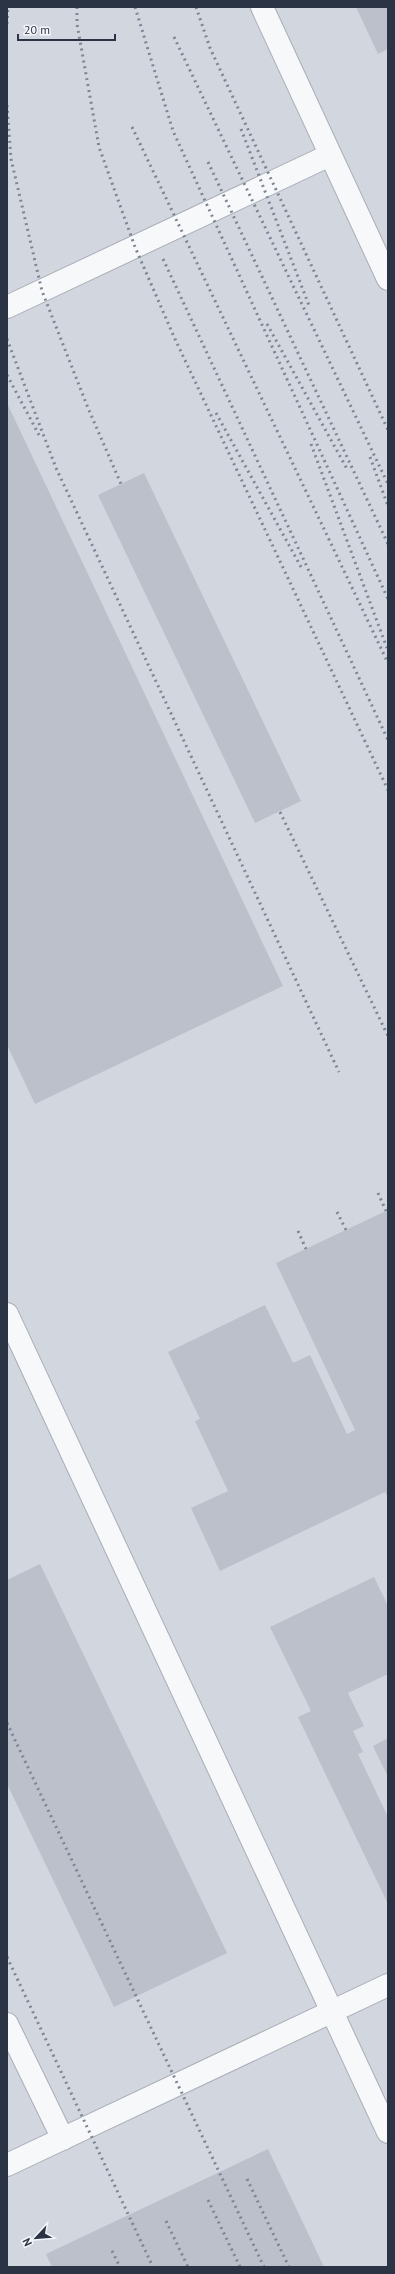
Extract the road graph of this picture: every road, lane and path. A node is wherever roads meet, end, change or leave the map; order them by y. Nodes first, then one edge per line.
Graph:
1 (262, 7) edge
2 (330, 155) junction
3 (388, 279) edge
4 (7, 307) edge
5 (7, 1314) edge
6 (388, 1985) edge
7 (331, 2012) junction
8 (7, 2024) edge
9 (388, 2132) edge
10 (63, 2139) junction
11 (7, 2165) edge

1 - 2 street
2 - 3 street
2 - 4 street
5 - 7 street
6 - 7 street
7 - 9 street
7 - 10 street
8 - 10 street
10 - 11 street

